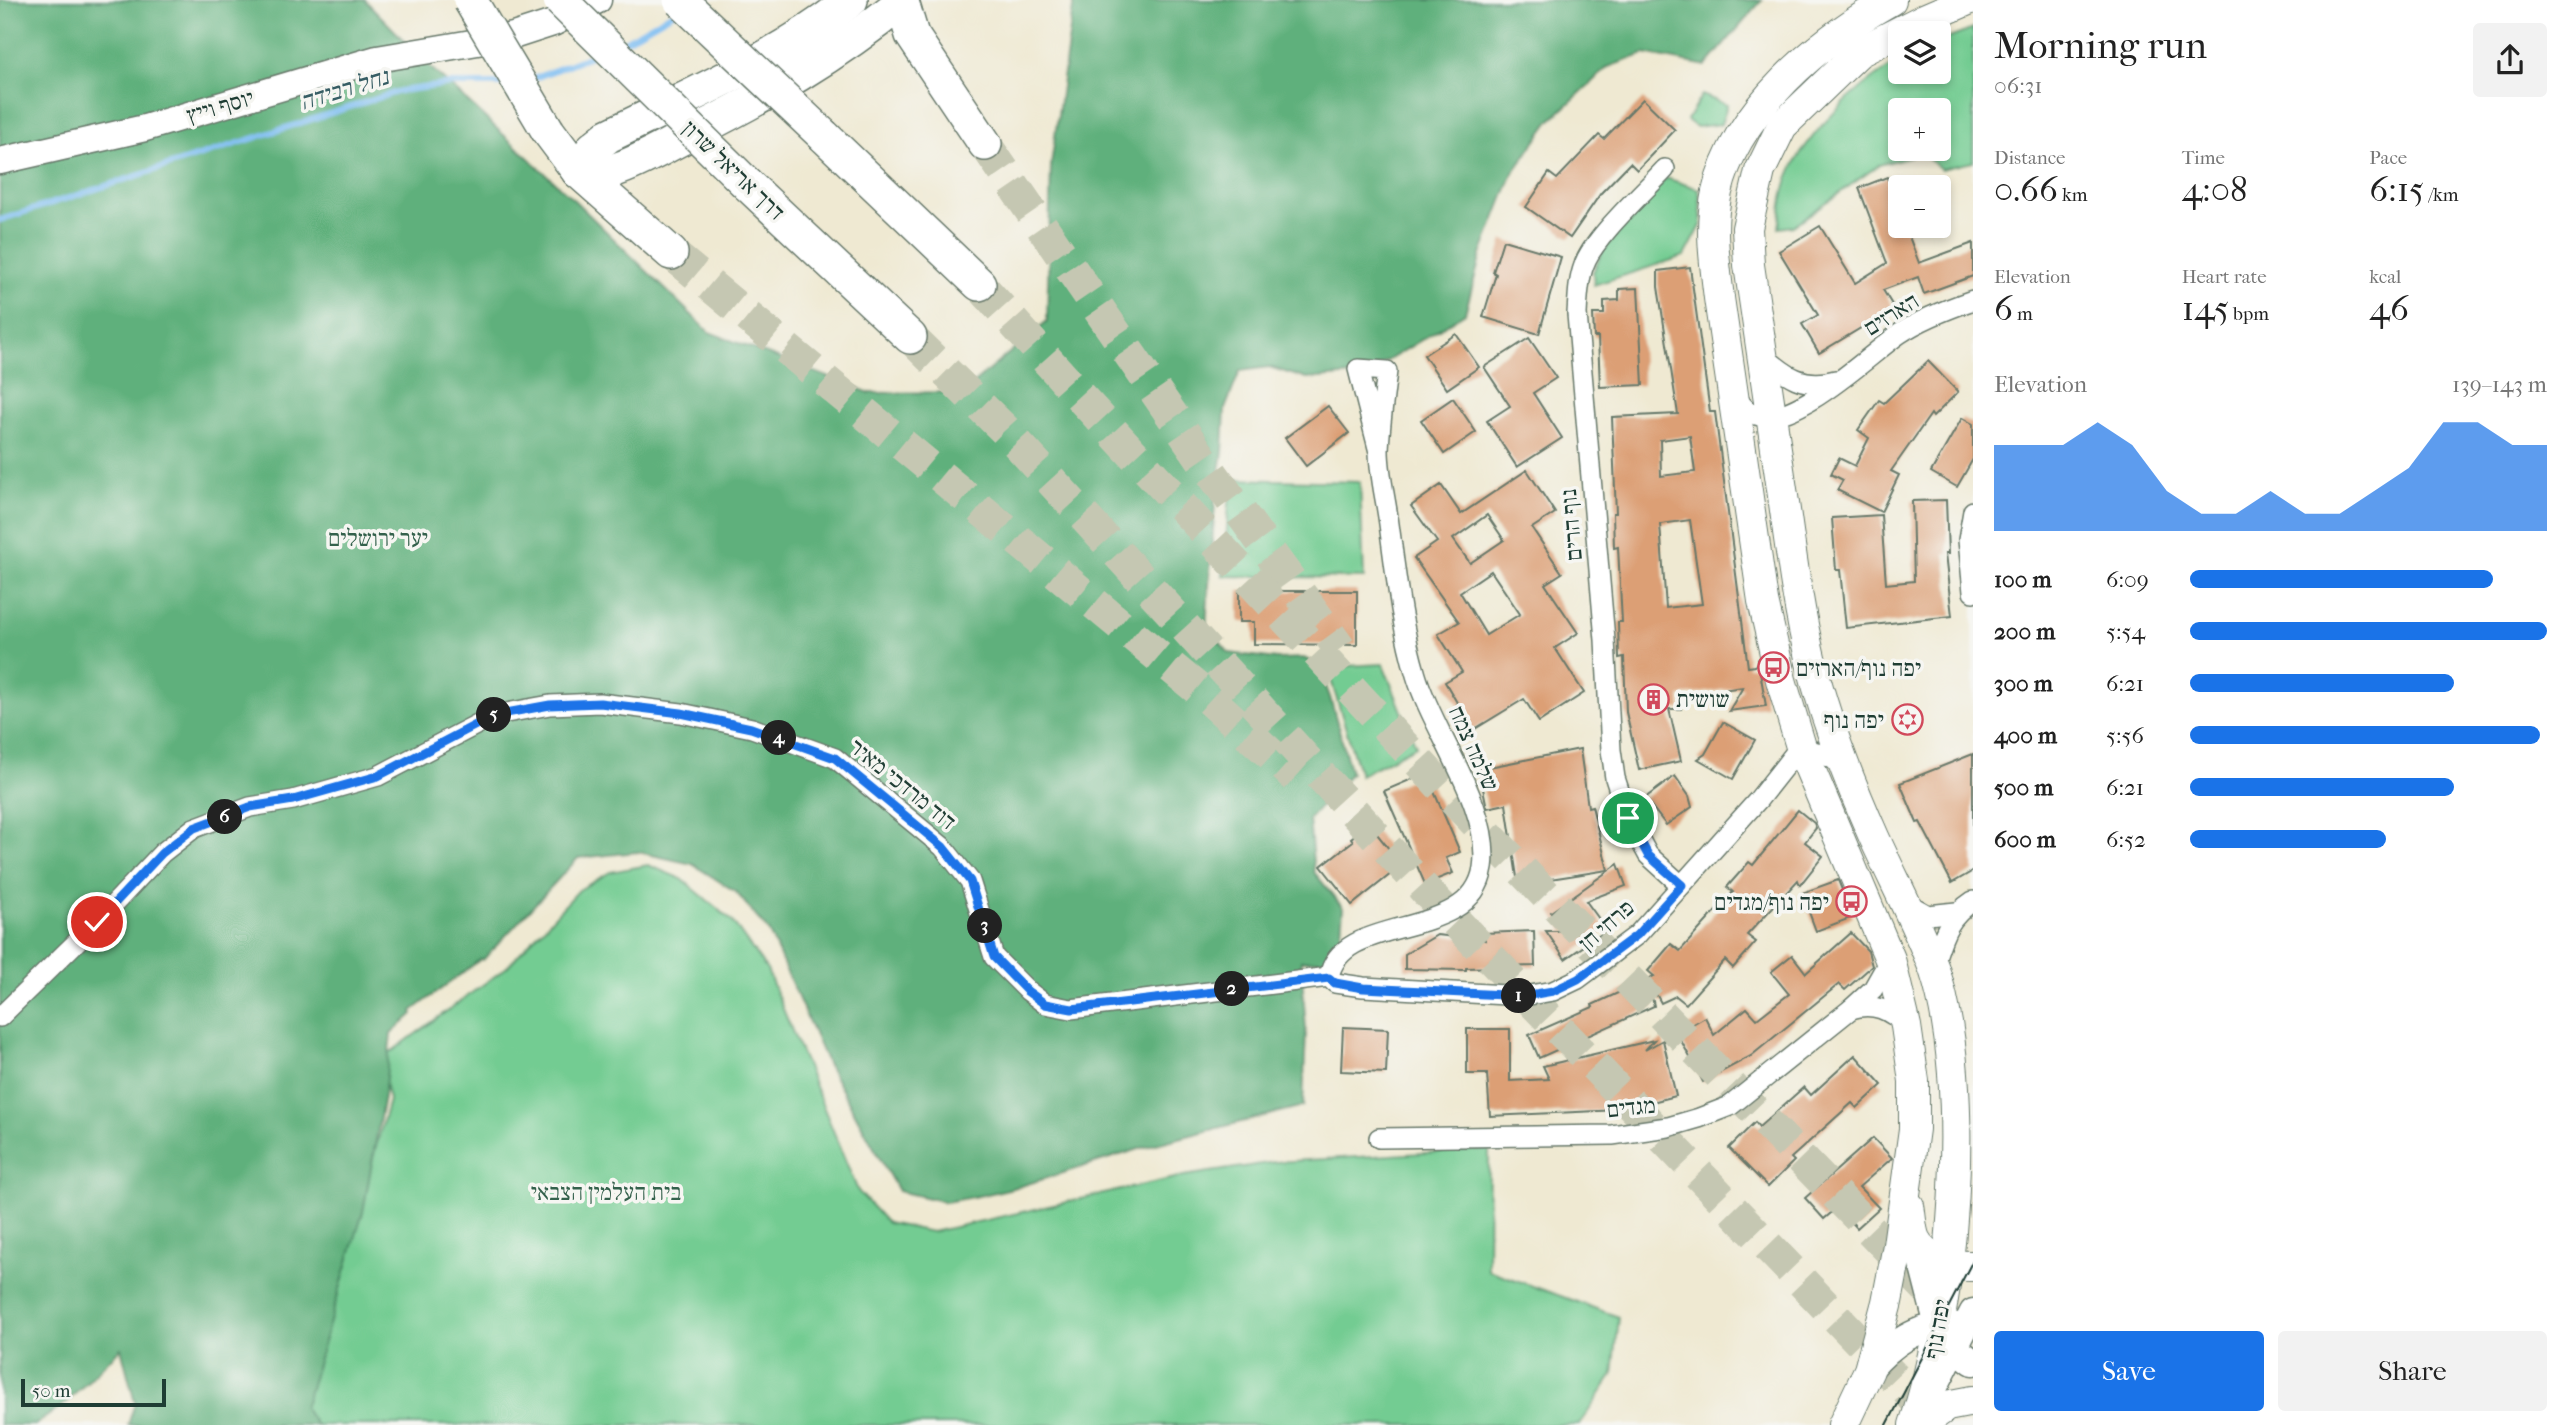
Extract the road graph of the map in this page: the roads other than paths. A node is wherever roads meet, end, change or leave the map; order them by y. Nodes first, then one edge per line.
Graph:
1 (470, 0) edge
2 (560, 0) edge
3 (597, 0) edge
4 (680, 0) edge
5 (851, 0) edge
6 (1891, 0) edge
7 (1968, 0) edge
8 (903, 1) edge
9 (985, 144) tunnel mouth
10 (0, 161) edge
11 (1665, 169) dead end
12 (578, 171) junction
13 (671, 253) tunnel mouth
14 (979, 284) tunnel mouth
15 (1973, 300) edge
16 (910, 337) tunnel mouth
17 (1763, 355) junction
18 (1840, 379) junction
19 (1734, 391) junction
20 (1772, 416) junction
21 (1379, 452) dead end
22 (1973, 511) edge
23 (1971, 563) edge
24 (1973, 592) edge
25 (1802, 750) junction
26 (1845, 767) junction
27 (1682, 885) junction
28 (1904, 901) junction
29 (1973, 901) edge
30 (1956, 912) junction
31 (1890, 959) junction
32 (1933, 966) junction
33 (1329, 978) junction
34 (1851, 1009) junction
35 (0, 1017) edge
36 (1906, 1026) junction
37 (1378, 1138) dead end
38 (1907, 1185) junction
39 (1916, 1240) junction
40 (1966, 1267) edge
41 (1963, 1334) edge
42 (1869, 1370) junction
43 (1973, 1401) edge
44 (1843, 1425) edge
45 (1917, 1425) edge

1 - 12 highway, bridge
2 - 16 highway, דרך אריאל שרון, bridge
3 - 10 main road, יוסף וייץ
4 - 14 highway, bridge
5 - 12 highway
6 - 19 main road
7 - 17 main road, יפה נוף
8 - 9 highway
8 - 12 highway
11 - 27 street, נוף הרים
12 - 13 highway
15 - 18 street, הארזים
17 - 18 street
17 - 20 main road, יפה נוף
18 - 20 street, הארזים
19 - 20 street
19 - 25 main road
20 - 26 main road, יפה נוף
21 - 33 street, שלמה צמח
22 - 23 street
23 - 24 street
25 - 26 street
25 - 27 street, פרחי חן
25 - 31 main road
26 - 28 main road, יפה נוף
27 - 33 street, פרחי חן
28 - 30 street
28 - 32 main road, יפה נוף
29 - 30 street
30 - 32 street
31 - 34 street, מגדים
31 - 36 main road
32 - 40 main road, יפה נוף
33 - 35 street, דוד מרדכי מאיר
34 - 36 street
34 - 37 street, מגדים
36 - 38 main road
38 - 39 main road
38 - 42 main road
39 - 40 main road
39 - 41 main road
40 - 41 main road, יפה נוף
41 - 42 main road
41 - 45 main road, יפה נוף
42 - 44 main road
43 - 45 main road

